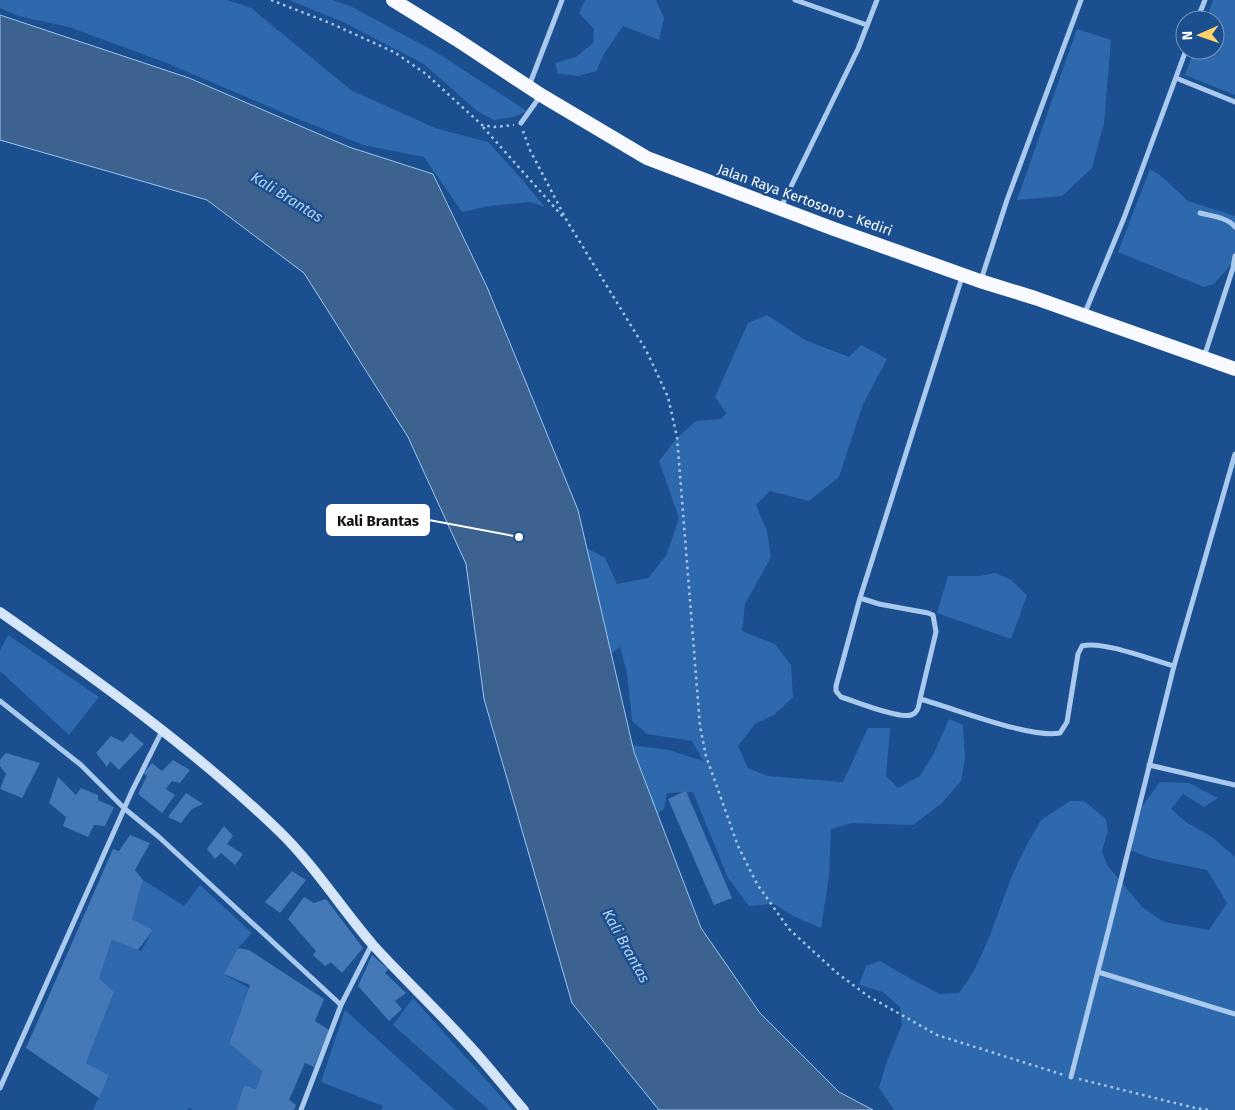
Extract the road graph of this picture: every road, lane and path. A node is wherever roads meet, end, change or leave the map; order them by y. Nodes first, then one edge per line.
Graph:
1 (271, 0) edge
2 (393, 0) edge
3 (562, 0) edge
4 (795, 0) edge
5 (877, 0) edge
6 (1081, 0) edge
7 (867, 25) junction
8 (1182, 60) edge
9 (1176, 78) junction
10 (529, 86) junction
11 (541, 95) junction
12 (1235, 102) edge
13 (521, 123) junction
14 (482, 126) junction
15 (780, 209) junction
16 (1200, 213) dead end
17 (567, 221) junction
18 (1235, 227) edge
19 (1235, 256) edge
20 (963, 274) junction
21 (980, 281) junction
22 (1084, 316) junction
23 (1204, 358) junction
24 (1235, 369) edge
25 (1235, 454) edge
26 (860, 598) junction
27 (0, 612) edge
28 (1174, 666) junction
29 (920, 699) junction
30 (0, 700) edge
31 (162, 731) junction
32 (1149, 765) junction
33 (1235, 785) edge
34 (125, 810) junction
35 (372, 944) junction
36 (1098, 972) junction
37 (341, 1005) junction
38 (1235, 1014) edge
39 (1071, 1077) junction
40 (0, 1088) edge
41 (301, 1110) edge
42 (524, 1110) edge
43 (1209, 1110) edge

1 - 14 path
2 - 10 highway, Jalan Raya Kertosono - Kediri
3 - 10 street
4 - 7 street
5 - 7 street
6 - 21 street
7 - 15 street
8 - 9 street
9 - 12 street
9 - 22 street
10 - 11 highway, Jalan Raya Kertosono - Kediri
11 - 13 street
11 - 15 highway, Jalan Raya Kertosono - Kediri
13 - 14 path
13 - 17 path
14 - 17 path
15 - 20 highway, Jalan Raya Kertosono - Kediri
16 - 18 street
17 - 39 path
19 - 23 street
20 - 21 highway, Jalan Raya Kertosono - Kediri
20 - 26 street
21 - 22 highway, Jalan Raya Kertosono - Kediri
22 - 23 highway, Jalan Raya Kertosono - Kediri
23 - 24 highway, Jalan Raya Kertosono - Kediri
25 - 28 street
26 - 29 street
26 - 29 street
27 - 31 main road
28 - 29 street
28 - 32 street
30 - 34 street
31 - 34 street
31 - 35 main road
32 - 33 street
32 - 36 street
34 - 37 street
34 - 40 street
35 - 37 street
35 - 42 main road
36 - 38 street
36 - 39 street
37 - 41 street
39 - 43 path

